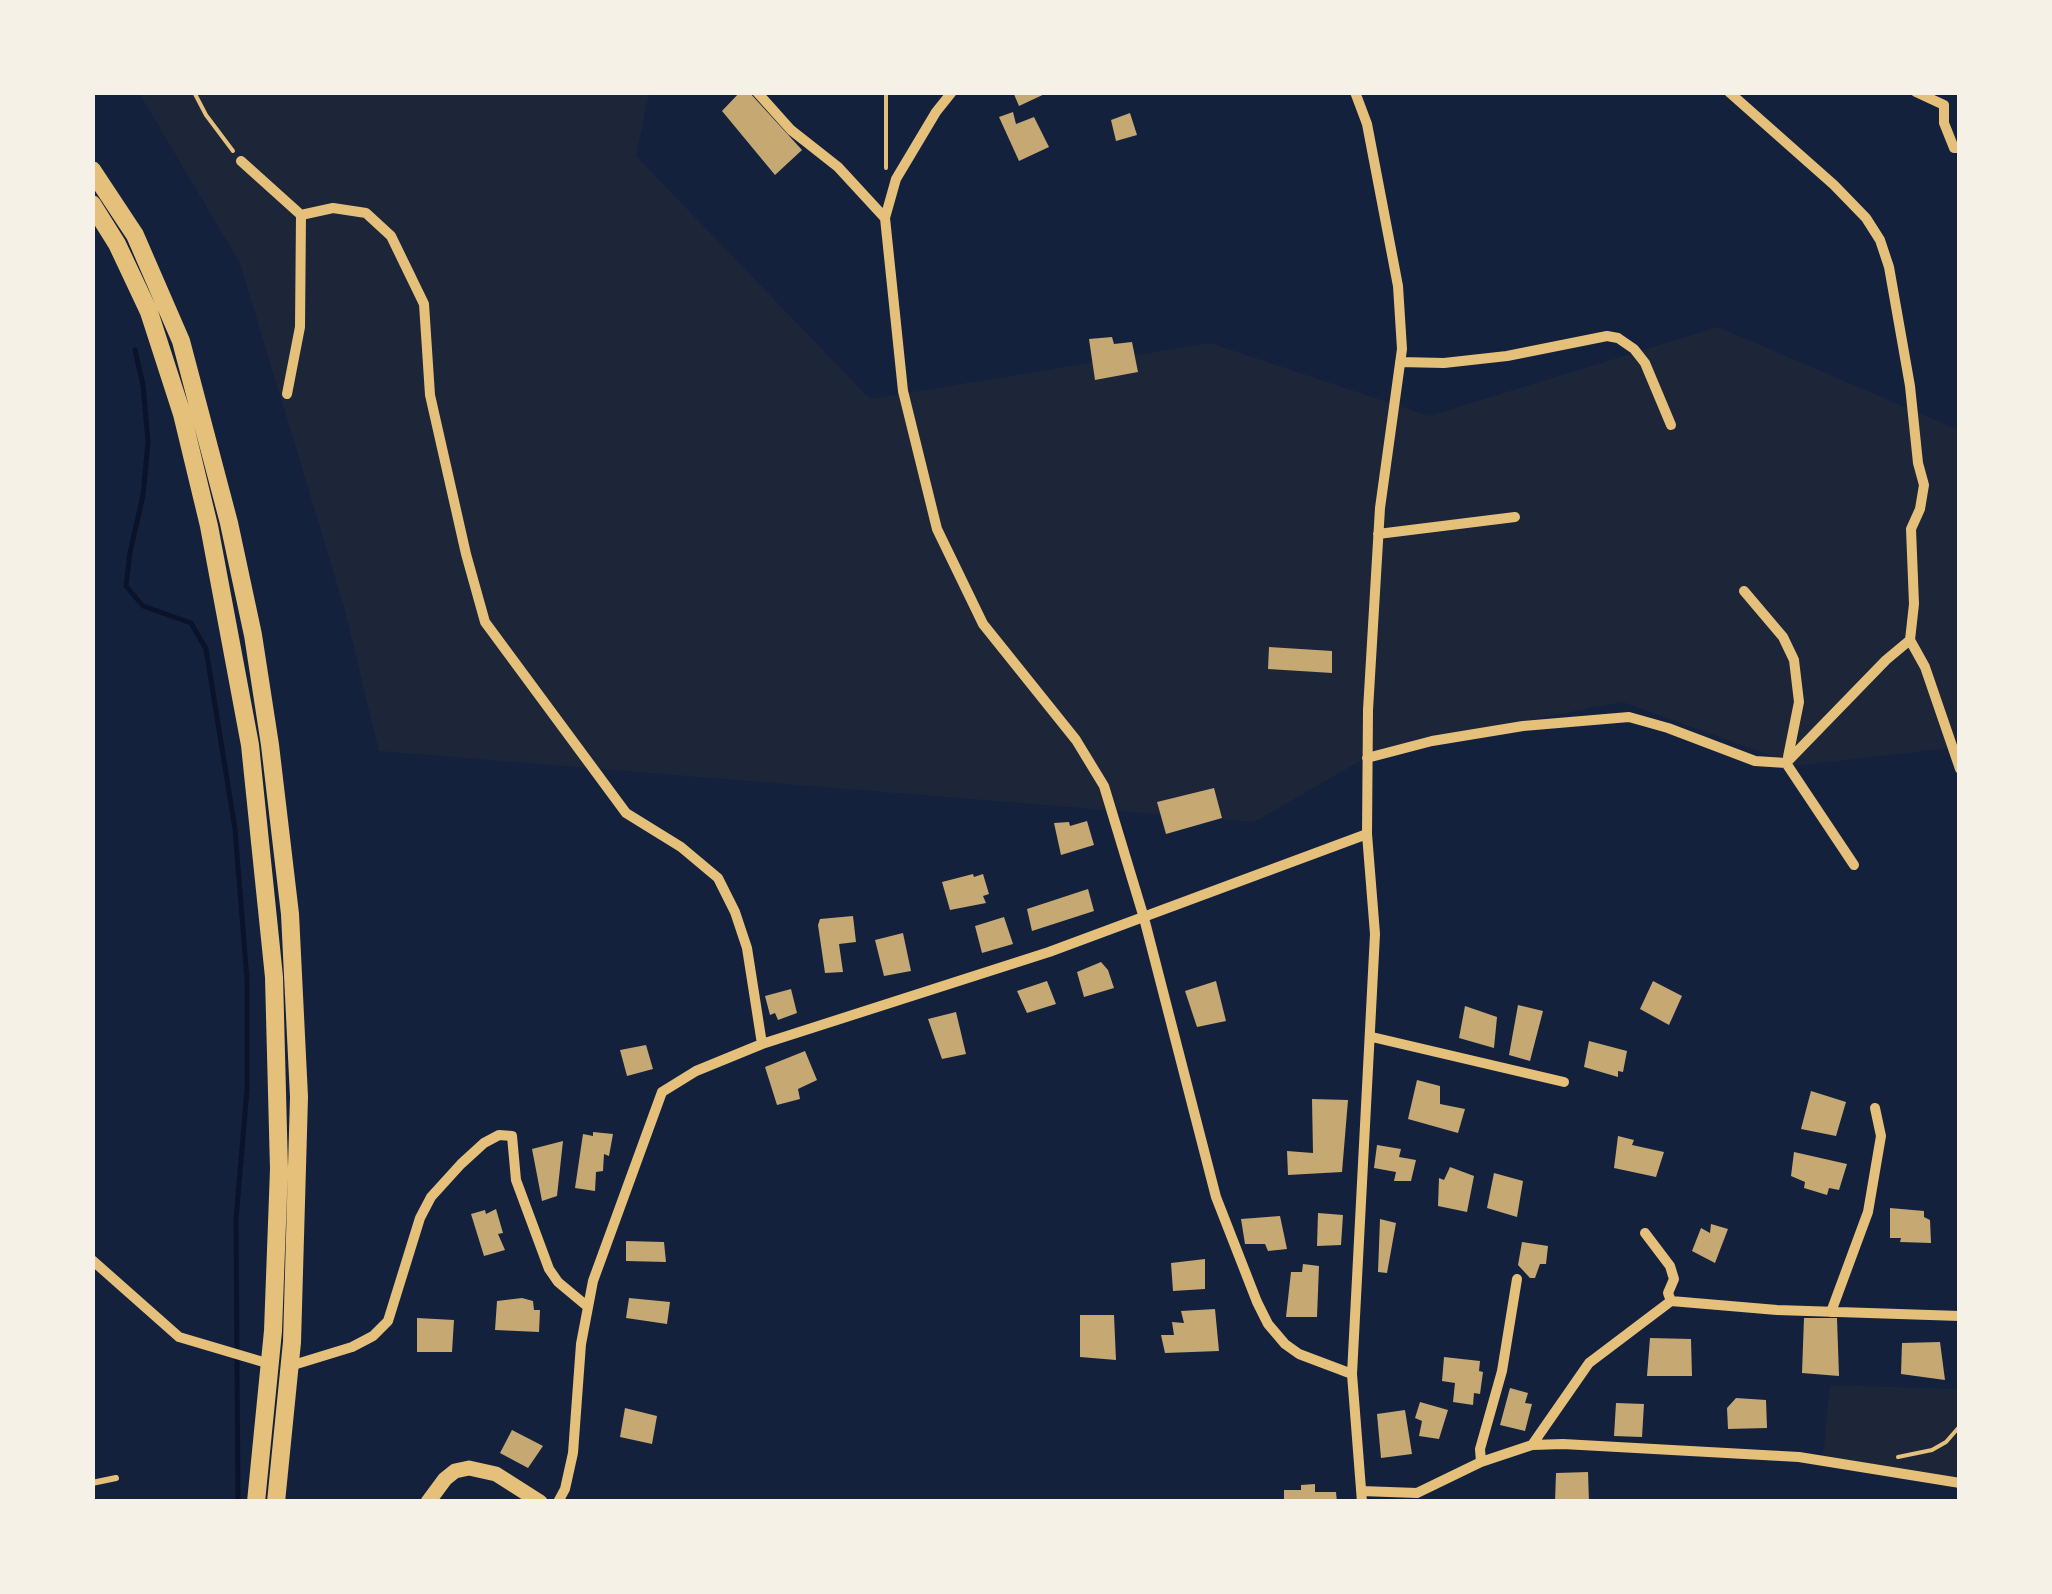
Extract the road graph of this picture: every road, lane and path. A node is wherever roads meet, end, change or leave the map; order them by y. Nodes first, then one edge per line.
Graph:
1 (194, 92) edge
2 (757, 92) edge
3 (886, 92) edge
4 (952, 92) edge
5 (1355, 92) edge
6 (1729, 92) edge
7 (1916, 92) edge
8 (1960, 148) edge
9 (241, 161) joint
10 (92, 170) edge
11 (886, 183) dead end
12 (92, 204) edge
13 (301, 214) junction
14 (884, 218) junction
15 (1400, 362) junction
16 (287, 394) dead end
17 (1672, 425) dead end
18 (1515, 517) dead end
19 (1378, 534) junction
20 (1744, 591) dead end
21 (1910, 640) junction
22 (1367, 758) junction
23 (1786, 763) junction
24 (1960, 769) edge
25 (1368, 834) junction
26 (1854, 865) dead end
27 (1144, 918) junction
28 (1372, 1037) junction
29 (762, 1044) junction
30 (1564, 1082) dead end
31 (1875, 1108) dead end
32 (1645, 1233) dead end
33 (92, 1260) edge
34 (1516, 1279) dead end
35 (1671, 1301) junction
36 (588, 1307) junction
37 (1831, 1312) junction
38 (1960, 1316) edge
39 (270, 1364) junction
40 (290, 1366) junction
41 (1352, 1374) junction
42 (1960, 1426) edge
43 (1532, 1445) junction
44 (1481, 1462) junction
45 (1864, 1467) junction
46 (116, 1478) dead end
47 (1960, 1482) edge
48 (92, 1483) edge
49 (1362, 1496) edge
50 (256, 1502) edge
51 (276, 1502) edge
52 (428, 1502) edge
53 (540, 1502) edge
54 (558, 1502) edge

1 - 9 path
2 - 14 street
3 - 11 path
4 - 14 street
5 - 15 street
6 - 21 street
7 - 8 street
9 - 13 street
10 - 40 main road
12 - 39 main road
13 - 16 street
13 - 29 street
14 - 27 street
15 - 17 street
15 - 19 street
18 - 19 street
19 - 22 street
20 - 23 street
21 - 23 street
21 - 24 street
22 - 23 street
22 - 25 street
23 - 26 street
25 - 27 street
25 - 28 street
27 - 29 street
27 - 41 street
28 - 30 street
28 - 41 street
29 - 36 street
31 - 37 street
32 - 35 street
33 - 39 street
34 - 44 street
35 - 37 street
35 - 43 street
36 - 40 street
36 - 54 street
37 - 38 street
39 - 50 main road
40 - 51 main road
41 - 49 street
42 - 45 path
43 - 44 street
43 - 45 street
44 - 49 street
45 - 47 street
46 - 48 lane
52 - 53 street

